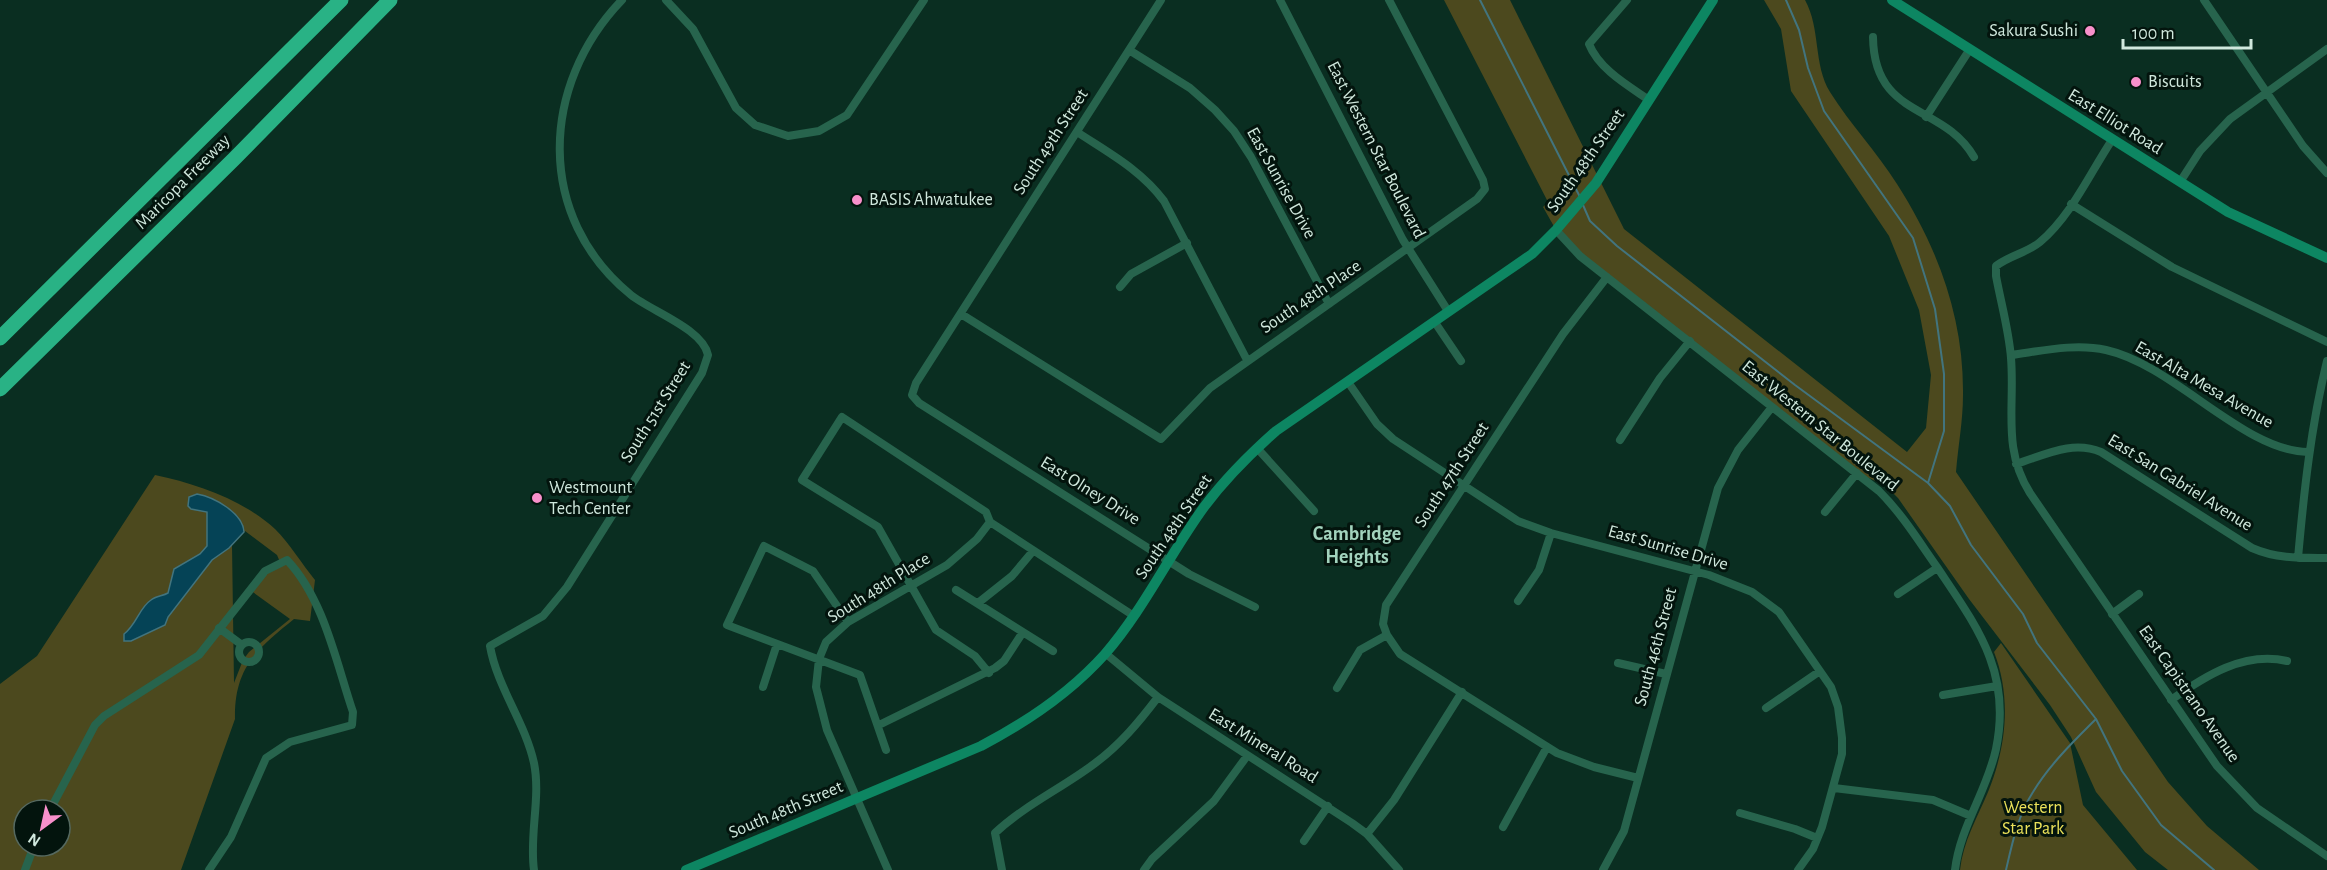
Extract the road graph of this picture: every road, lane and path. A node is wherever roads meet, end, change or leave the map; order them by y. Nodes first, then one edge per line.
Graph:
1 (341, 0) edge
2 (390, 0) edge
3 (622, 0) edge
4 (666, 0) edge
5 (924, 0) edge
6 (1161, 0) edge
7 (1280, 0) edge
8 (1389, 0) edge
9 (1627, 0) edge
10 (1713, 0) edge
11 (1892, 0) edge
12 (2204, 0) edge
13 (1873, 37) dead end
14 (1970, 49) junction
15 (2327, 49) edge
16 (1129, 50) junction
17 (2267, 92) junction
18 (1649, 100) junction
19 (1926, 117) junction
20 (1077, 132) junction
21 (2112, 140) junction
22 (1974, 156) dead end
23 (2327, 173) edge
24 (2180, 182) junction
25 (2071, 204) junction
26 (1556, 230) junction
27 (1187, 243) junction
28 (1409, 249) junction
29 (2327, 258) edge
30 (1607, 277) junction
31 (1120, 287) dead end
32 (1329, 304) junction
33 (1448, 311) junction
34 (961, 314) junction
35 (1434, 321) junction
36 (0, 338) edge
37 (1690, 341) junction
38 (2327, 342) edge
39 (2011, 355) junction
40 (1247, 360) junction
41 (1461, 361) dead end
42 (2327, 361) edge
43 (1348, 382) junction
44 (0, 389) edge
45 (912, 395) joint
46 (1772, 408) junction
47 (1620, 440) dead end
48 (1257, 448) junction
49 (2308, 452) junction
50 (2016, 464) junction
51 (1857, 473) junction
52 (1465, 487) junction
53 (1314, 511) dead end
54 (1825, 512) dead end
55 (990, 522) junction
56 (1551, 533) junction
57 (1033, 551) junction
58 (2298, 558) junction
59 (2327, 558) edge
60 (1169, 561) junction
61 (1937, 568) junction
62 (1693, 571) junction
63 (912, 587) junction
64 (956, 590) dead end
65 (1898, 594) dead end
66 (2139, 594) dead end
67 (1518, 601) dead end
68 (978, 603) junction
69 (1255, 607) dead end
70 (2112, 614) junction
71 (1134, 616) junction
72 (848, 622) junction
73 (219, 628) junction
74 (1023, 632) junction
75 (1387, 635) junction
76 (777, 644) junction
77 (242, 645) dead end
78 (1053, 651) dead end
79 (1105, 653) junction
80 (819, 659) junction
81 (2288, 661) dead end
82 (1618, 663) dead end
83 (1820, 671) junction
84 (989, 672) junction
85 (1666, 674) junction
86 (1997, 686) junction
87 (763, 687) dead end
88 (1337, 688) dead end
89 (1462, 692) junction
90 (1943, 695) dead end
91 (1158, 697) junction
92 (2171, 700) junction
93 (1766, 708) dead end
94 (879, 725) junction
95 (1548, 747) junction
96 (886, 750) dead end
97 (1247, 756) junction
98 (1638, 778) junction
99 (1834, 788) junction
100 (56, 798) edge
101 (857, 798) junction
102 (1328, 806) junction
103 (1740, 813) dead end
104 (1971, 816) junction
105 (1503, 827) dead end
106 (1367, 834) junction
107 (1817, 838) junction
108 (1304, 841) dead end
109 (2327, 856) edge
110 (208, 870) edge
111 (534, 870) edge
112 (686, 870) edge
113 (888, 870) edge
114 (1002, 870) edge
115 (1144, 870) edge
116 (1400, 870) edge
117 (1603, 870) edge
118 (1798, 870) edge
119 (1955, 870) edge

1 - 36 highway, Maricopa Freeway
2 - 44 highway, Maricopa Freeway
3 - 111 street, South 51st Street
4 - 5 street
6 - 16 street, South 49th Street
7 - 28 street, East Western Star Boulevard
8 - 28 street, South 48th Place
9 - 18 street
10 - 18 main road, South 48th Street
11 - 14 main road, East Elliot Road
12 - 17 street
13 - 19 street
14 - 19 street
14 - 21 main road, East Elliot Road
15 - 17 street
16 - 20 street, South 49th Street
16 - 32 street, East Sunrise Drive
17 - 23 street
17 - 24 street
18 - 26 main road, South 48th Street
19 - 22 street
20 - 27 street
20 - 34 street, South 49th Street
21 - 24 main road, East Elliot Road
21 - 25 street
24 - 29 main road, East Elliot Road
25 - 38 street
25 - 39 street, East Capistrano Avenue
26 - 30 street, East Western Star Boulevard
26 - 33 main road, South 48th Street
27 - 31 street
27 - 40 street
28 - 32 street, South 48th Place
28 - 33 street, East Western Star Boulevard
30 - 37 street, East Western Star Boulevard
30 - 52 street, South 47th Street
32 - 40 street, South 48th Place
33 - 35 main road, South 48th Street
34 - 40 street, South 48th Place
34 - 45 street, South 49th Street
35 - 41 street
35 - 43 main road, South 48th Street
37 - 46 street, East Western Star Boulevard
37 - 47 street
39 - 49 street, East Alta Mesa Avenue
39 - 50 street, East Capistrano Avenue
42 - 49 street
43 - 48 main road, South 48th Street
43 - 52 street, East Sunrise Drive
45 - 60 street, East Olney Drive
46 - 51 street, East Western Star Boulevard
46 - 62 street, South 46th Street
48 - 53 street
48 - 60 main road, South 48th Street
49 - 58 street
50 - 58 street, East San Gabriel Avenue
50 - 70 street, East Capistrano Avenue
51 - 54 street
51 - 61 street, East Western Star Boulevard
52 - 56 street, East Sunrise Drive
52 - 75 street, South 47th Street
55 - 57 street
55 - 63 street, South 48th Place
55 - 63 street
56 - 62 street, East Sunrise Drive
56 - 67 street
57 - 68 street
57 - 71 street
58 - 59 street, East San Gabriel Avenue
60 - 69 street, East Olney Drive
60 - 71 main road, South 48th Street
61 - 65 street
61 - 86 street, East Western Star Boulevard
62 - 83 street, East Sunrise Drive
62 - 85 street, South 46th Street
63 - 72 street, South 48th Place
63 - 84 street
64 - 68 street
66 - 70 street
68 - 74 street
70 - 92 street, East Capistrano Avenue
71 - 79 main road, South 48th Street
72 - 76 street
72 - 80 street, South 48th Place
73 - 77 street
73 - 100 street
73 - 110 street
74 - 78 street
74 - 84 street
75 - 88 street
75 - 89 street
76 - 80 street
76 - 87 street
79 - 91 street, East Mineral Road
79 - 101 main road, South 48th Street
80 - 94 street
80 - 101 street, South 48th Place
81 - 92 street
82 - 85 street
83 - 93 street
83 - 99 street, East Sunrise Drive
84 - 94 street
85 - 98 street, South 46th Street
86 - 90 street
86 - 104 street, East Western Star Boulevard
89 - 95 street
89 - 106 street
91 - 97 street, East Mineral Road
91 - 114 street
92 - 109 street, East Capistrano Avenue
94 - 96 street
95 - 98 street
95 - 105 street
97 - 102 street, East Mineral Road
97 - 115 street
98 - 117 street, South 46th Street
99 - 104 street
99 - 107 street, East Sunrise Drive
101 - 112 main road, South 48th Street
101 - 113 street
102 - 106 street, East Mineral Road
102 - 108 street
103 - 107 street
104 - 119 street, East Western Star Boulevard
106 - 116 street, East Mineral Road
107 - 118 street, East Sunrise Drive

